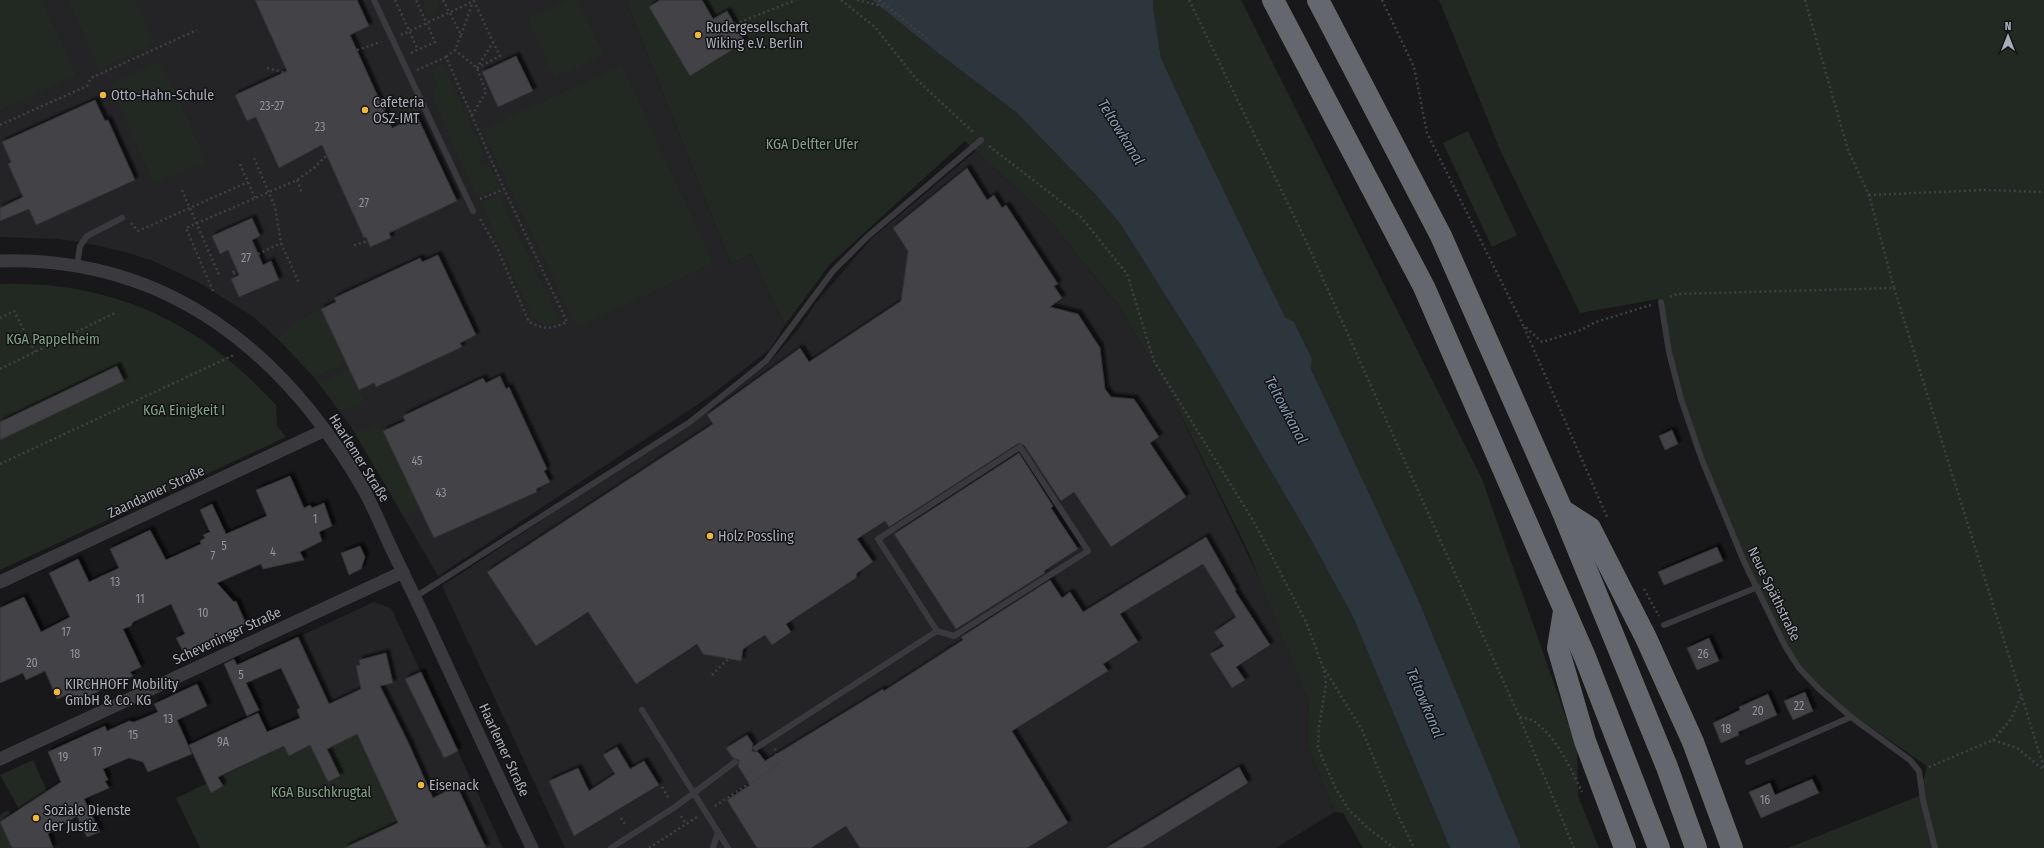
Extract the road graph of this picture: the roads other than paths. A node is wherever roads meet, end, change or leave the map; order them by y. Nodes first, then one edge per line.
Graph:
1 (374, 0) edge
2 (1273, 0) edge
3 (1318, 0) edge
4 (981, 140) road end
5 (473, 211) road end
6 (122, 218) dead end
7 (0, 261) edge
8 (77, 265) junction
9 (1661, 302) road end
10 (325, 430) junction
11 (1562, 510) junction
12 (403, 572) junction
13 (0, 582) edge
14 (1758, 588) junction
15 (415, 597) junction
16 (1564, 611) junction
17 (1664, 625) road end
18 (937, 631) junction
19 (642, 710) dead end
20 (1851, 717) junction
21 (756, 748) dead end
22 (0, 759) edge
23 (736, 762) dead end
24 (1748, 762) dead end
25 (694, 793) junction
26 (718, 832) junction
27 (532, 848) edge
28 (611, 848) edge
29 (713, 848) edge
30 (728, 848) edge
31 (1625, 848) edge
32 (1658, 848) edge
33 (1696, 848) edge
34 (1732, 848) edge
35 (1935, 848) edge

1 - 5 lane
2 - 16 highway
3 - 11 highway
4 - 15 lane
6 - 8 lane
7 - 8 street, Haarlemer Straße
8 - 10 street, Haarlemer Straße
9 - 14 lane, Neue Späthstraße
10 - 12 street, Haarlemer Straße
10 - 13 street, Zaandamer Straße
11 - 33 highway
11 - 34 highway
12 - 15 street, Haarlemer Straße
12 - 22 street, Scheveninger Straße
14 - 17 lane
14 - 20 lane, Neue Späthstraße
15 - 27 street, Haarlemer Straße
16 - 31 highway
16 - 32 highway
18 - 18 lane
18 - 21 lane
19 - 25 lane
20 - 24 lane
20 - 35 lane, Neue Späthstraße
23 - 25 lane
25 - 26 lane
25 - 28 lane
26 - 29 lane
26 - 30 lane

